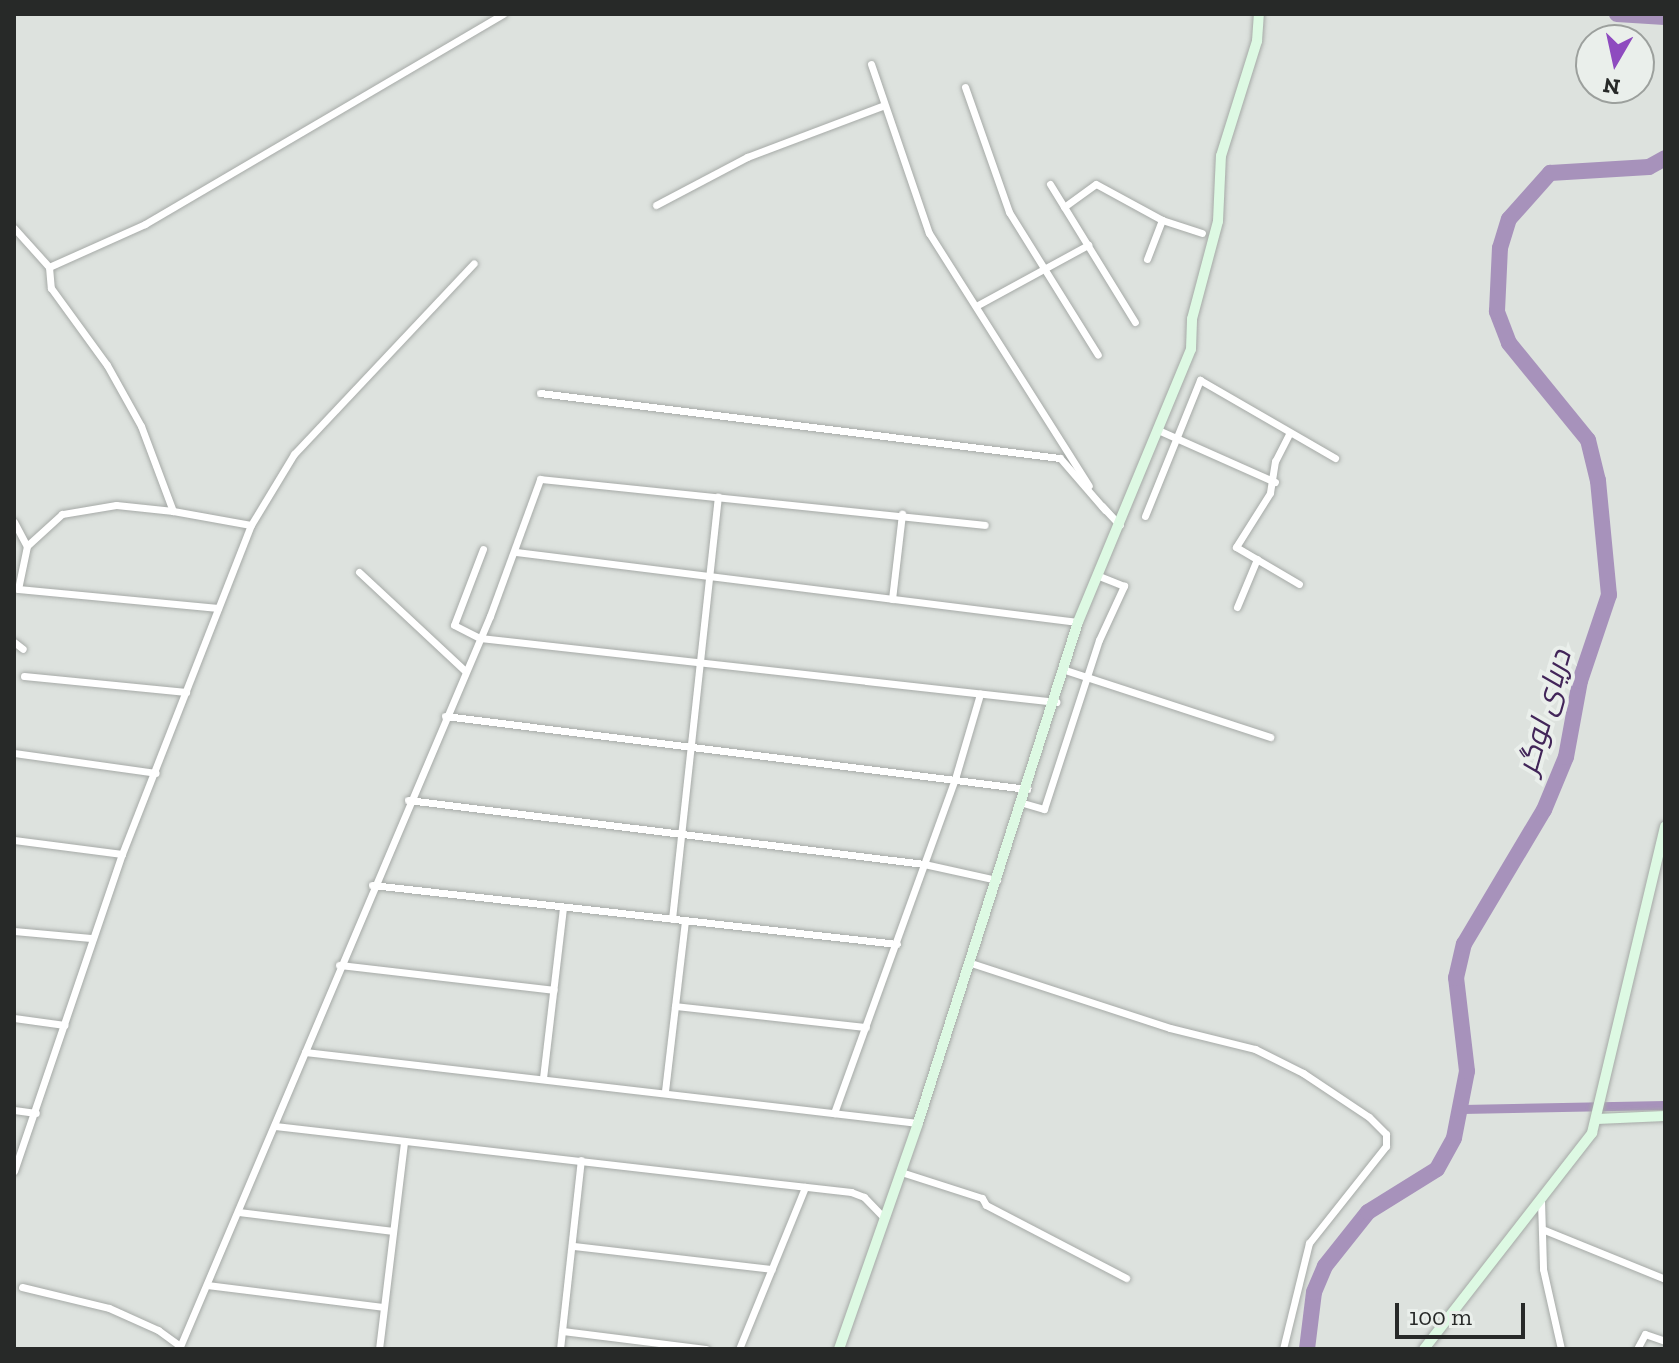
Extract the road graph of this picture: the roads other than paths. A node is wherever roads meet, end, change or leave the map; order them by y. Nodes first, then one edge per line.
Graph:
1 (503, 14) edge
2 (1259, 14) edge
3 (871, 64) dead end
4 (965, 87) dead end
5 (882, 106) junction
6 (1050, 184) dead end
7 (656, 205) dead end
8 (1064, 207) junction
9 (1162, 220) junction
10 (14, 228) edge
11 (1202, 233) dead end
12 (1088, 245) junction
13 (1147, 259) dead end
14 (474, 263) dead end
15 (49, 267) junction
16 (1045, 269) junction
17 (976, 306) junction
18 (1135, 322) dead end
19 (1098, 355) dead end
20 (540, 393) dead end
21 (1158, 430) junction
22 (1289, 434) junction
23 (1176, 437) junction
24 (1335, 458) dead end
25 (1275, 482) junction
26 (718, 496) junction
27 (1105, 510) junction
28 (173, 511) junction
29 (902, 514) junction
30 (1145, 516) dead end
31 (14, 522) edge
32 (251, 525) junction
33 (985, 525) dead end
34 (1120, 525) junction
35 (27, 546) junction
36 (483, 549) dead end
37 (516, 552) junction
38 (1257, 559) junction
39 (359, 572) dead end
40 (708, 576) junction
41 (1099, 576) junction
42 (1299, 584) dead end
43 (892, 599) junction
44 (1237, 607) dead end
45 (218, 608) junction
46 (1078, 622) junction
47 (480, 638) junction
48 (14, 642) edge
49 (23, 649) dead end
50 (699, 662) junction
51 (1065, 670) junction
52 (465, 671) junction
53 (24, 676) dead end
54 (1086, 676) junction
55 (186, 692) junction
56 (980, 694) junction
57 (1056, 702) junction
58 (445, 716) junction
59 (1270, 737) dead end
60 (691, 746) junction
61 (14, 753) edge
62 (156, 773) junction
63 (955, 779) junction
64 (1027, 789) junction
65 (408, 800) junction
66 (1023, 803) junction
67 (1665, 827) edge
68 (680, 834) junction
69 (14, 840) edge
70 (122, 854) junction
71 (924, 864) junction
72 (997, 880) junction
73 (372, 885) junction
74 (563, 907) junction
75 (672, 919) junction
76 (685, 922) junction
77 (14, 931) edge
78 (91, 938) junction
79 (897, 944) junction
80 (974, 964) junction
81 (339, 965) junction
82 (554, 990) junction
83 (675, 1006) junction
84 (14, 1018) edge
85 (65, 1025) junction
86 (866, 1027) junction
87 (305, 1052) junction
88 (543, 1078) junction
89 (665, 1091) junction
90 (14, 1110) edge
91 (36, 1113) junction
92 (834, 1113) junction
93 (1665, 1116) edge
94 (1597, 1117) junction
95 (918, 1123) junction
96 (275, 1126) junction
97 (404, 1141) junction
98 (581, 1160) junction
99 (14, 1171) edge
100 (903, 1172) junction
101 (805, 1187) junction
102 (1541, 1200) junction
103 (238, 1212) junction
104 (884, 1218) junction
105 (1542, 1229) junction
106 (392, 1231) junction
107 (573, 1246) junction
108 (772, 1269) junction
109 (1126, 1278) dead end
110 (1665, 1279) edge
111 (207, 1285) junction
112 (22, 1287) dead end
113 (383, 1307) junction
114 (562, 1331) junction
115 (1665, 1341) edge
116 (179, 1348) edge
117 (379, 1349) edge
118 (560, 1349) edge
119 (706, 1349) edge
120 (739, 1349) edge
121 (839, 1349) edge
122 (1283, 1349) edge
123 (1424, 1349) edge
124 (1561, 1349) edge
125 (1637, 1349) edge

1 - 15 street
2 - 21 street
3 - 5 street
4 - 16 street
5 - 7 street
5 - 17 street
6 - 8 street
8 - 9 street
8 - 12 street
9 - 11 street
9 - 13 street
10 - 15 street
12 - 16 street
12 - 18 street
14 - 32 street
15 - 28 street
16 - 17 street
16 - 19 street
17 - 27 street
20 - 27 street
21 - 23 street
21 - 34 street
22 - 23 street
22 - 24 street
22 - 25 street
23 - 25 street
23 - 30 street
25 - 38 street
26 - 29 street
26 - 37 street
26 - 40 street
27 - 34 street
28 - 32 street
28 - 35 street
29 - 33 street
29 - 43 street
31 - 35 street
32 - 45 street
34 - 41 street
35 - 45 street
36 - 47 street
37 - 40 street
37 - 47 street
38 - 42 street
38 - 44 street
39 - 52 street
40 - 43 street
40 - 50 street
41 - 46 street
41 - 54 street
43 - 46 street
45 - 55 street
46 - 51 street
47 - 50 street
47 - 52 street
48 - 49 street
50 - 56 street
50 - 60 street
51 - 54 street
51 - 57 street
52 - 58 street
53 - 55 street
54 - 59 street
54 - 66 street
55 - 62 street
56 - 57 street
56 - 63 street
57 - 64 street
58 - 60 street
58 - 65 street
60 - 63 street
60 - 68 street
61 - 62 street
62 - 70 street
63 - 64 street
63 - 71 street
64 - 66 street
65 - 68 street
65 - 73 street
66 - 72 street
67 - 94 street
68 - 71 street
68 - 75 street
69 - 70 street
70 - 78 street
71 - 72 street
71 - 79 street
72 - 80 street
73 - 74 street
73 - 81 street
74 - 75 street
74 - 82 street
75 - 76 street
76 - 79 street
76 - 83 street
77 - 78 street
78 - 85 street
79 - 86 street
80 - 95 street
80 - 122 street
81 - 82 street
81 - 87 street
82 - 88 street
83 - 86 street
83 - 89 street
84 - 85 street
85 - 91 street
86 - 92 street
87 - 88 street
87 - 96 street
88 - 89 street
89 - 92 street
90 - 91 street
91 - 99 street
92 - 95 street
93 - 94 street
94 - 102 street
95 - 100 street
96 - 97 street
96 - 103 street
97 - 98 street
97 - 106 street
98 - 101 street
98 - 107 street
100 - 104 street
100 - 109 street
101 - 104 street
101 - 108 street
102 - 105 street
102 - 123 street
103 - 106 street
103 - 111 street
104 - 121 street
105 - 110 street
105 - 124 street
106 - 113 street
107 - 108 street
107 - 114 street
108 - 120 street
111 - 113 street
111 - 116 street
112 - 116 street
113 - 117 street
114 - 118 street
114 - 119 street
115 - 125 street

